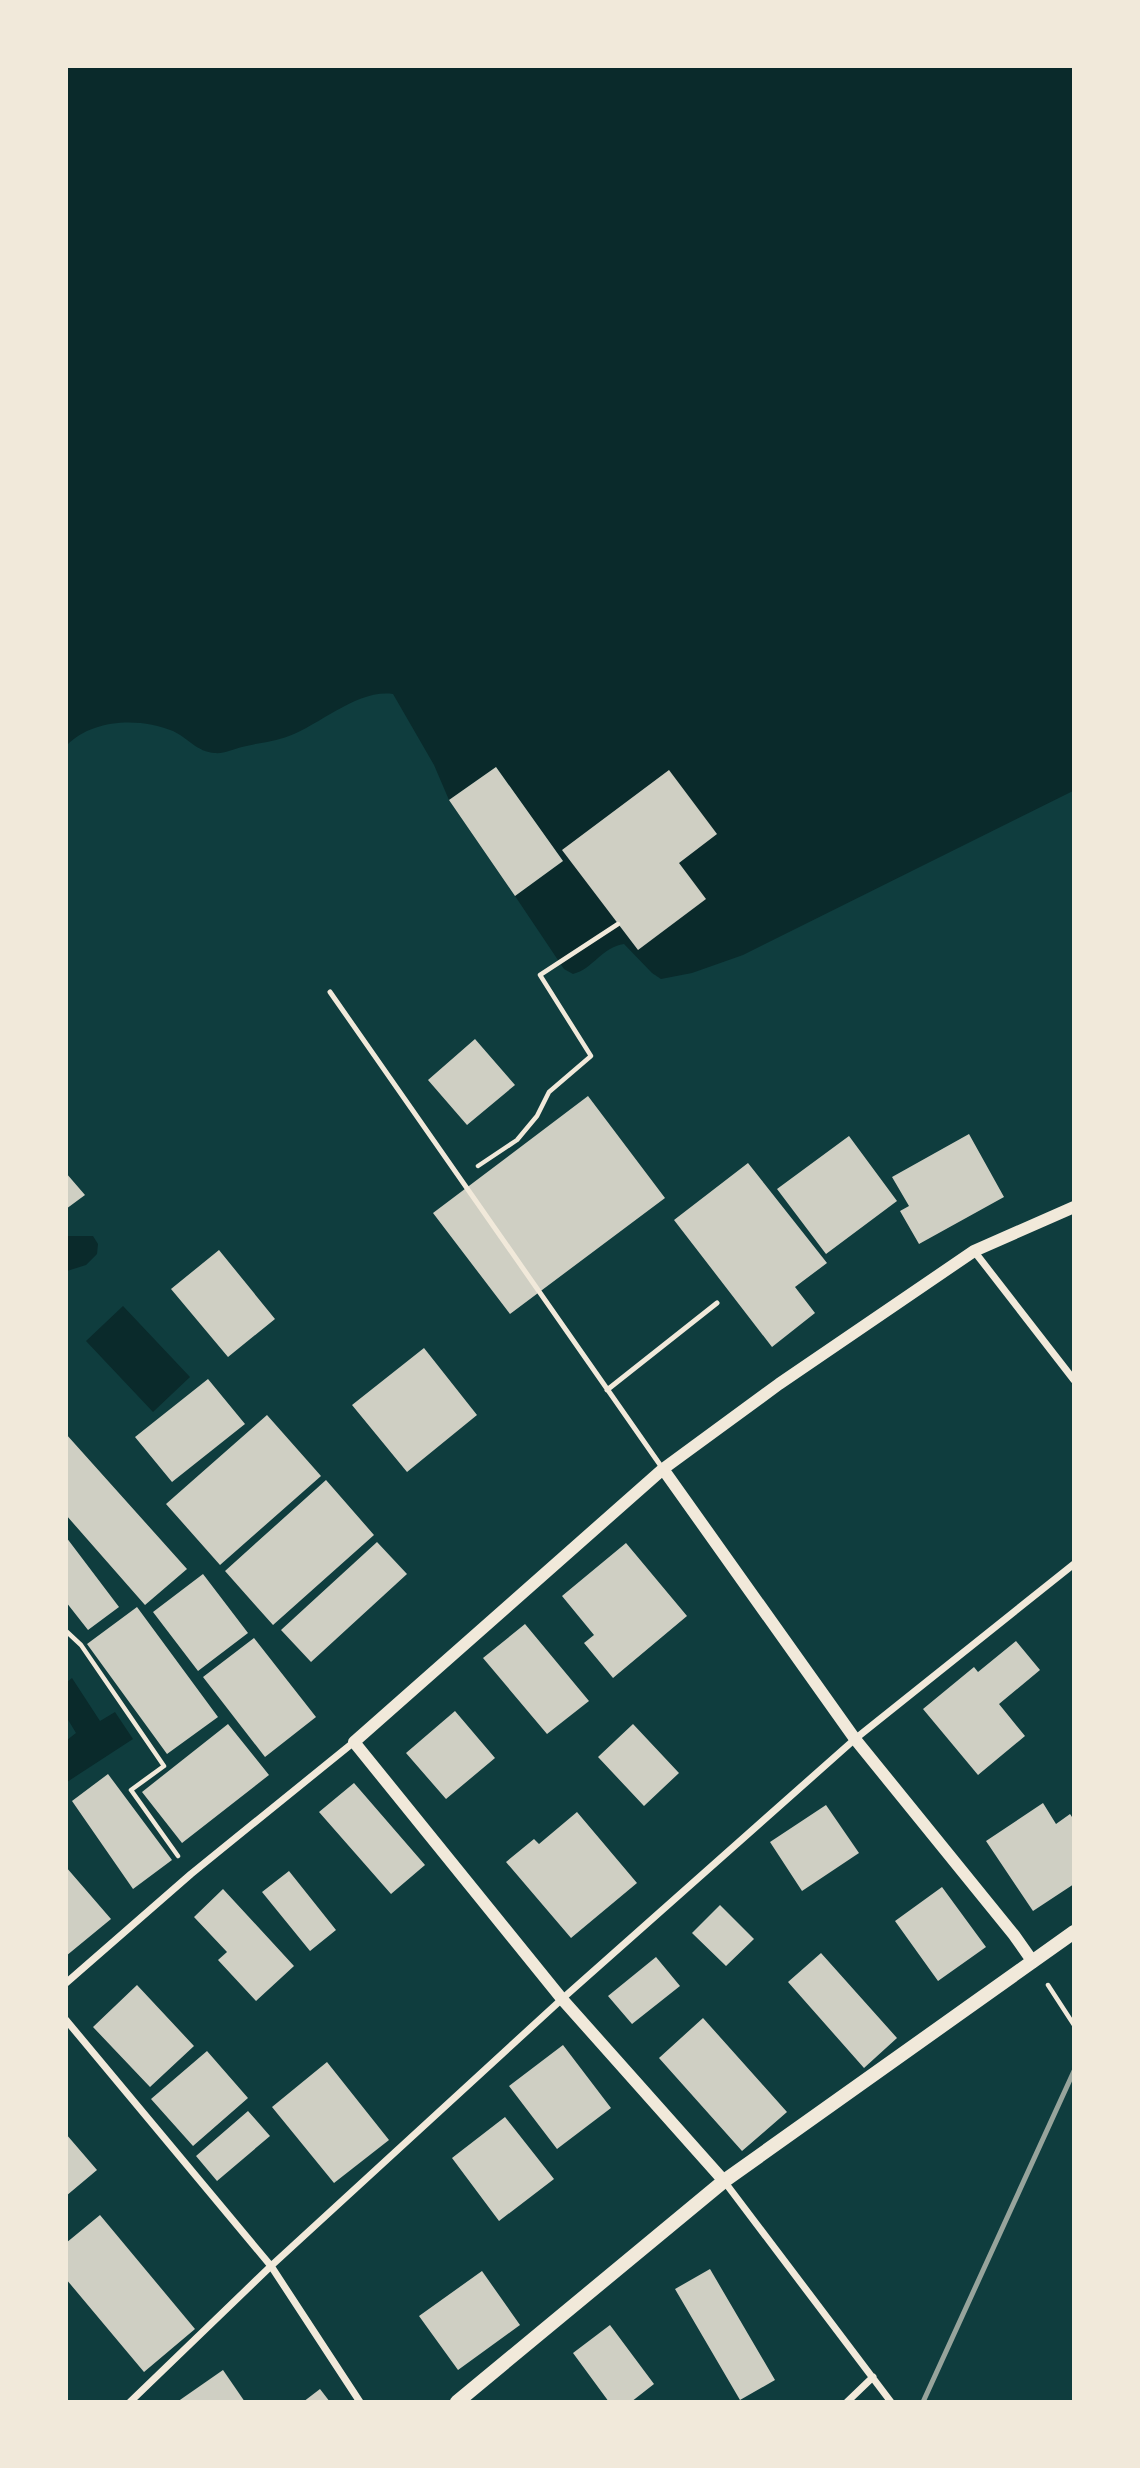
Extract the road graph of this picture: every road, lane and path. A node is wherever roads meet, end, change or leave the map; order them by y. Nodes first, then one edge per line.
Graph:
1 (618, 924) dead end
2 (330, 992) dead end
3 (460, 1178) junction
4 (1073, 1207) edge
5 (974, 1251) junction
6 (717, 1303) dead end
7 (1073, 1380) edge
8 (607, 1390) junction
9 (663, 1469) junction
10 (1073, 1564) edge
11 (66, 1631) edge
12 (855, 1739) junction
13 (354, 1742) junction
14 (191, 1874) junction
15 (1073, 1932) edge
16 (1032, 1962) junction
17 (66, 1983) edge
18 (562, 1999) junction
19 (66, 2020) edge
20 (1073, 2025) edge
21 (724, 2182) junction
22 (271, 2266) junction
23 (873, 2377) junction
24 (130, 2402) edge
25 (360, 2402) edge
26 (457, 2402) edge
27 (847, 2402) edge
28 (891, 2402) edge

1 - 3 path
2 - 3 lane
3 - 8 lane
4 - 5 street
5 - 7 street
5 - 9 street
6 - 8 lane
8 - 9 lane
9 - 12 street
9 - 13 street
10 - 12 street
11 - 14 path
12 - 16 street
12 - 18 street
13 - 14 street
13 - 18 street
14 - 17 street
15 - 16 main road
16 - 20 path
16 - 21 main road
18 - 21 street
18 - 22 street
19 - 22 street
21 - 23 street
21 - 26 main road
22 - 24 street
22 - 25 street
23 - 27 street
23 - 28 street

